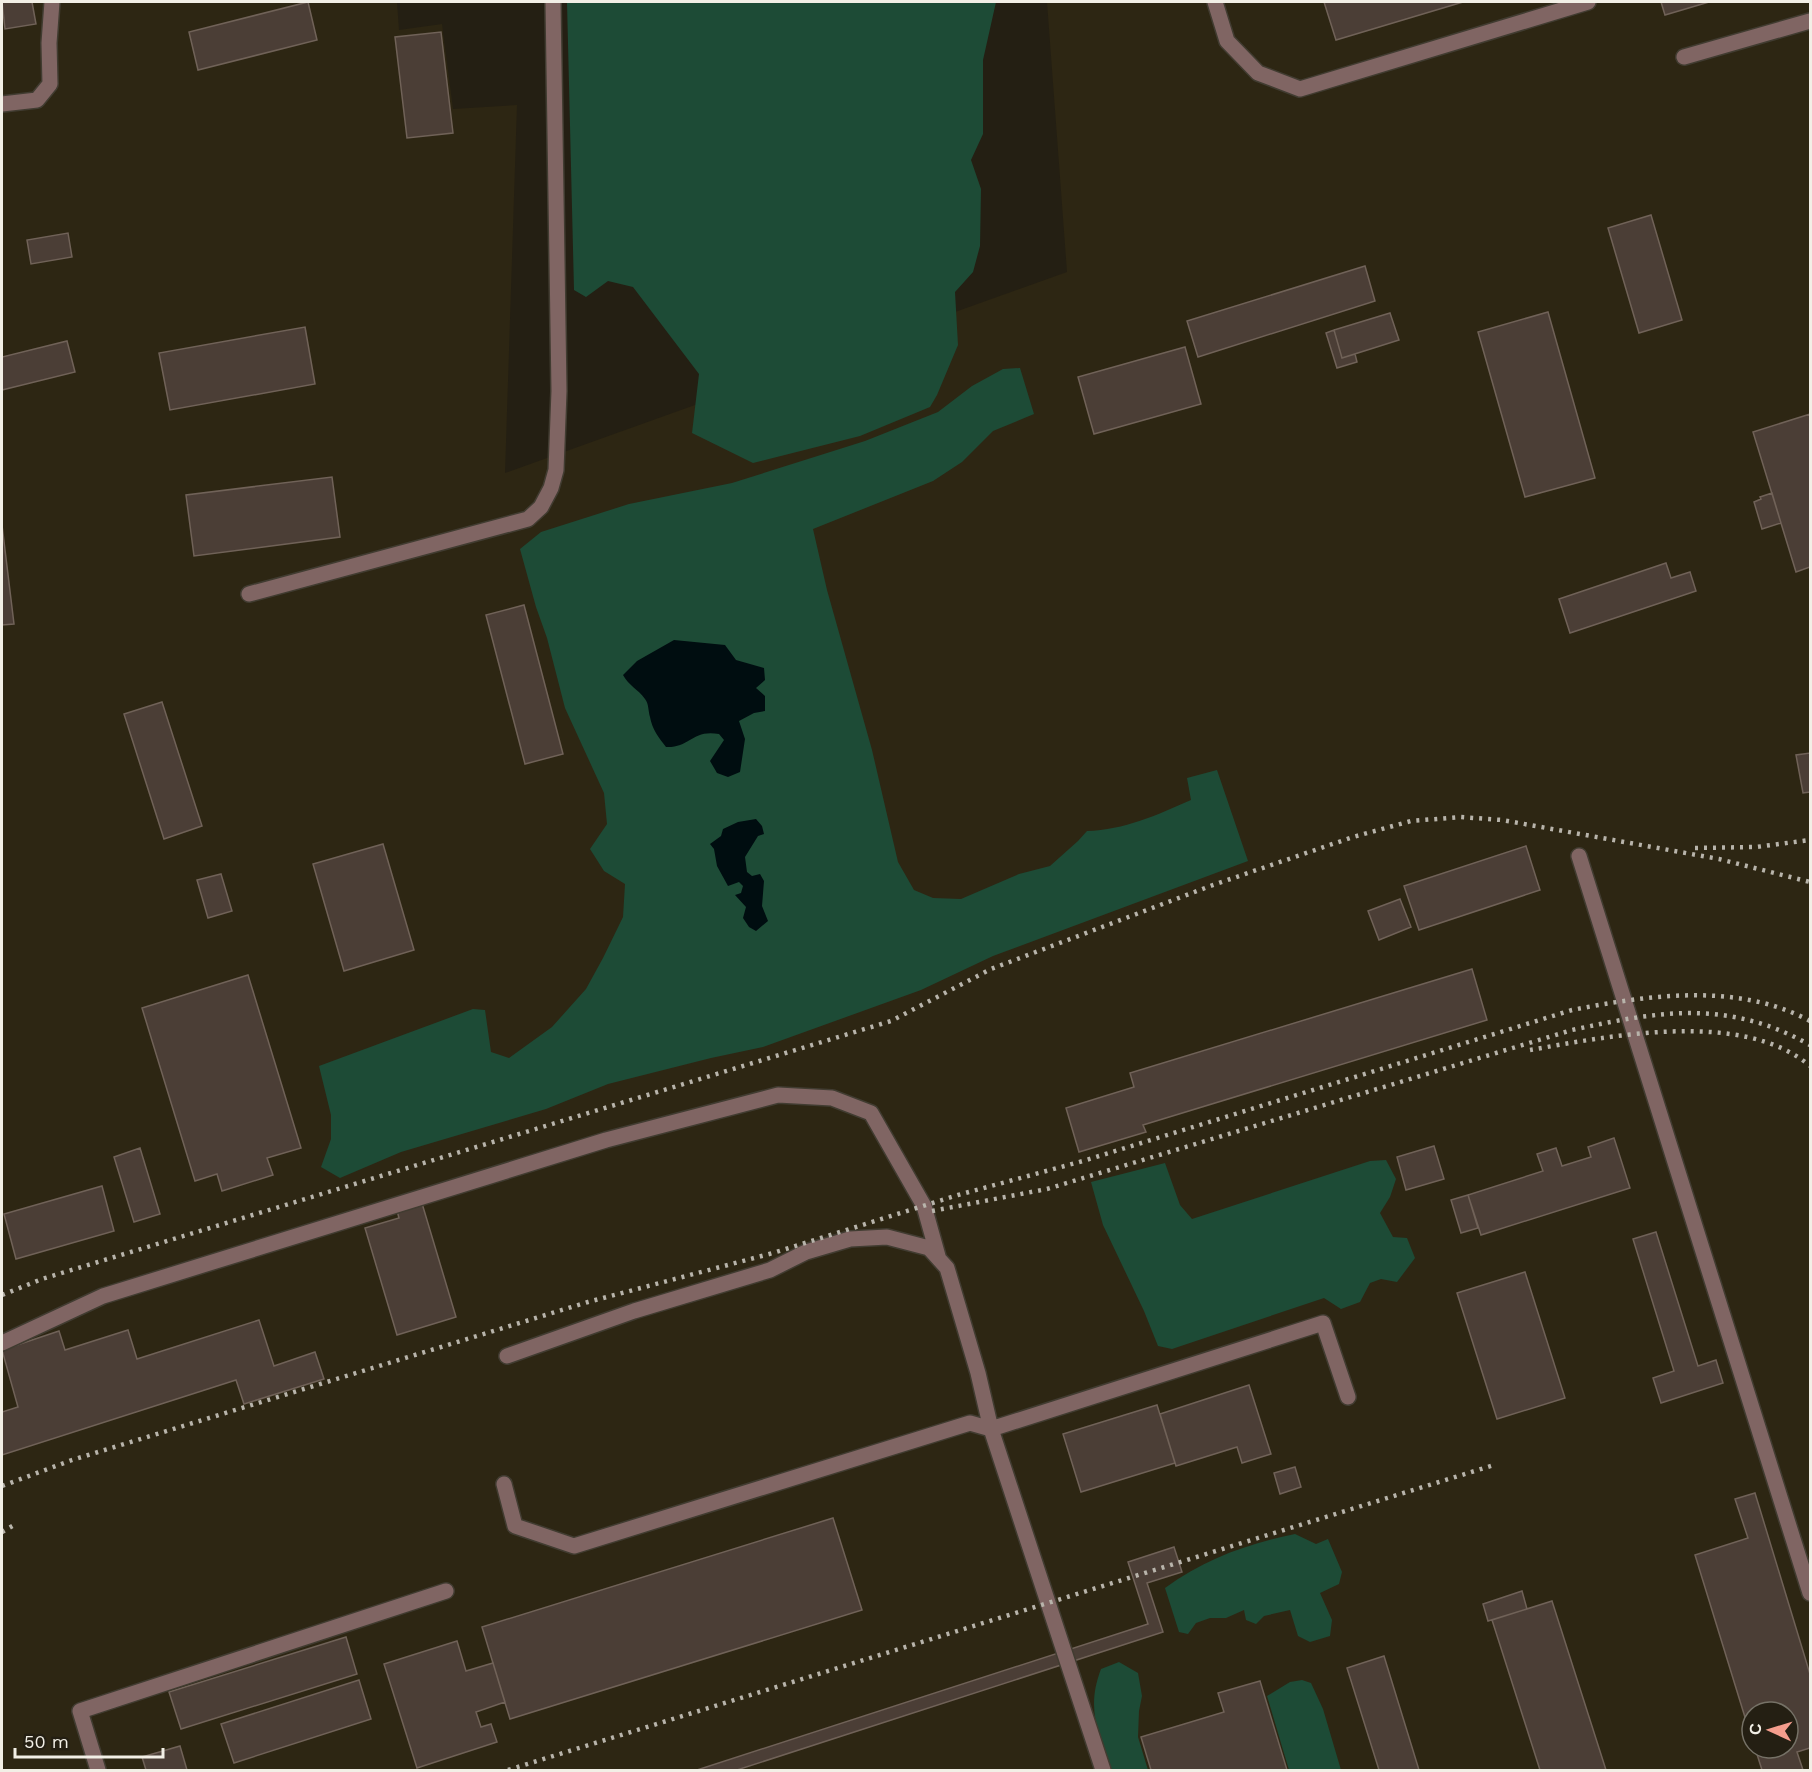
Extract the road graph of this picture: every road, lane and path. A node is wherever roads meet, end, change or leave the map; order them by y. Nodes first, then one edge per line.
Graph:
1 (52, 2) edge
2 (553, 2) edge
3 (1215, 2) edge
4 (1588, 2) edge
5 (1810, 21) edge
6 (1684, 57) dead end
7 (2, 104) edge
8 (249, 594) dead end
9 (1579, 856) dead end
10 (939, 1258) junction
11 (2, 1343) edge
12 (507, 1356) dead end
13 (1348, 1397) dead end
14 (991, 1429) junction
15 (504, 1484) dead end
16 (446, 1591) dead end
17 (1810, 1593) edge
18 (98, 1770) edge
19 (1103, 1770) edge

1 - 7 street
2 - 8 street
3 - 4 street
5 - 6 street
9 - 17 street
10 - 11 street
10 - 12 street
10 - 14 street
13 - 14 street
14 - 15 street
14 - 19 street
16 - 18 street

